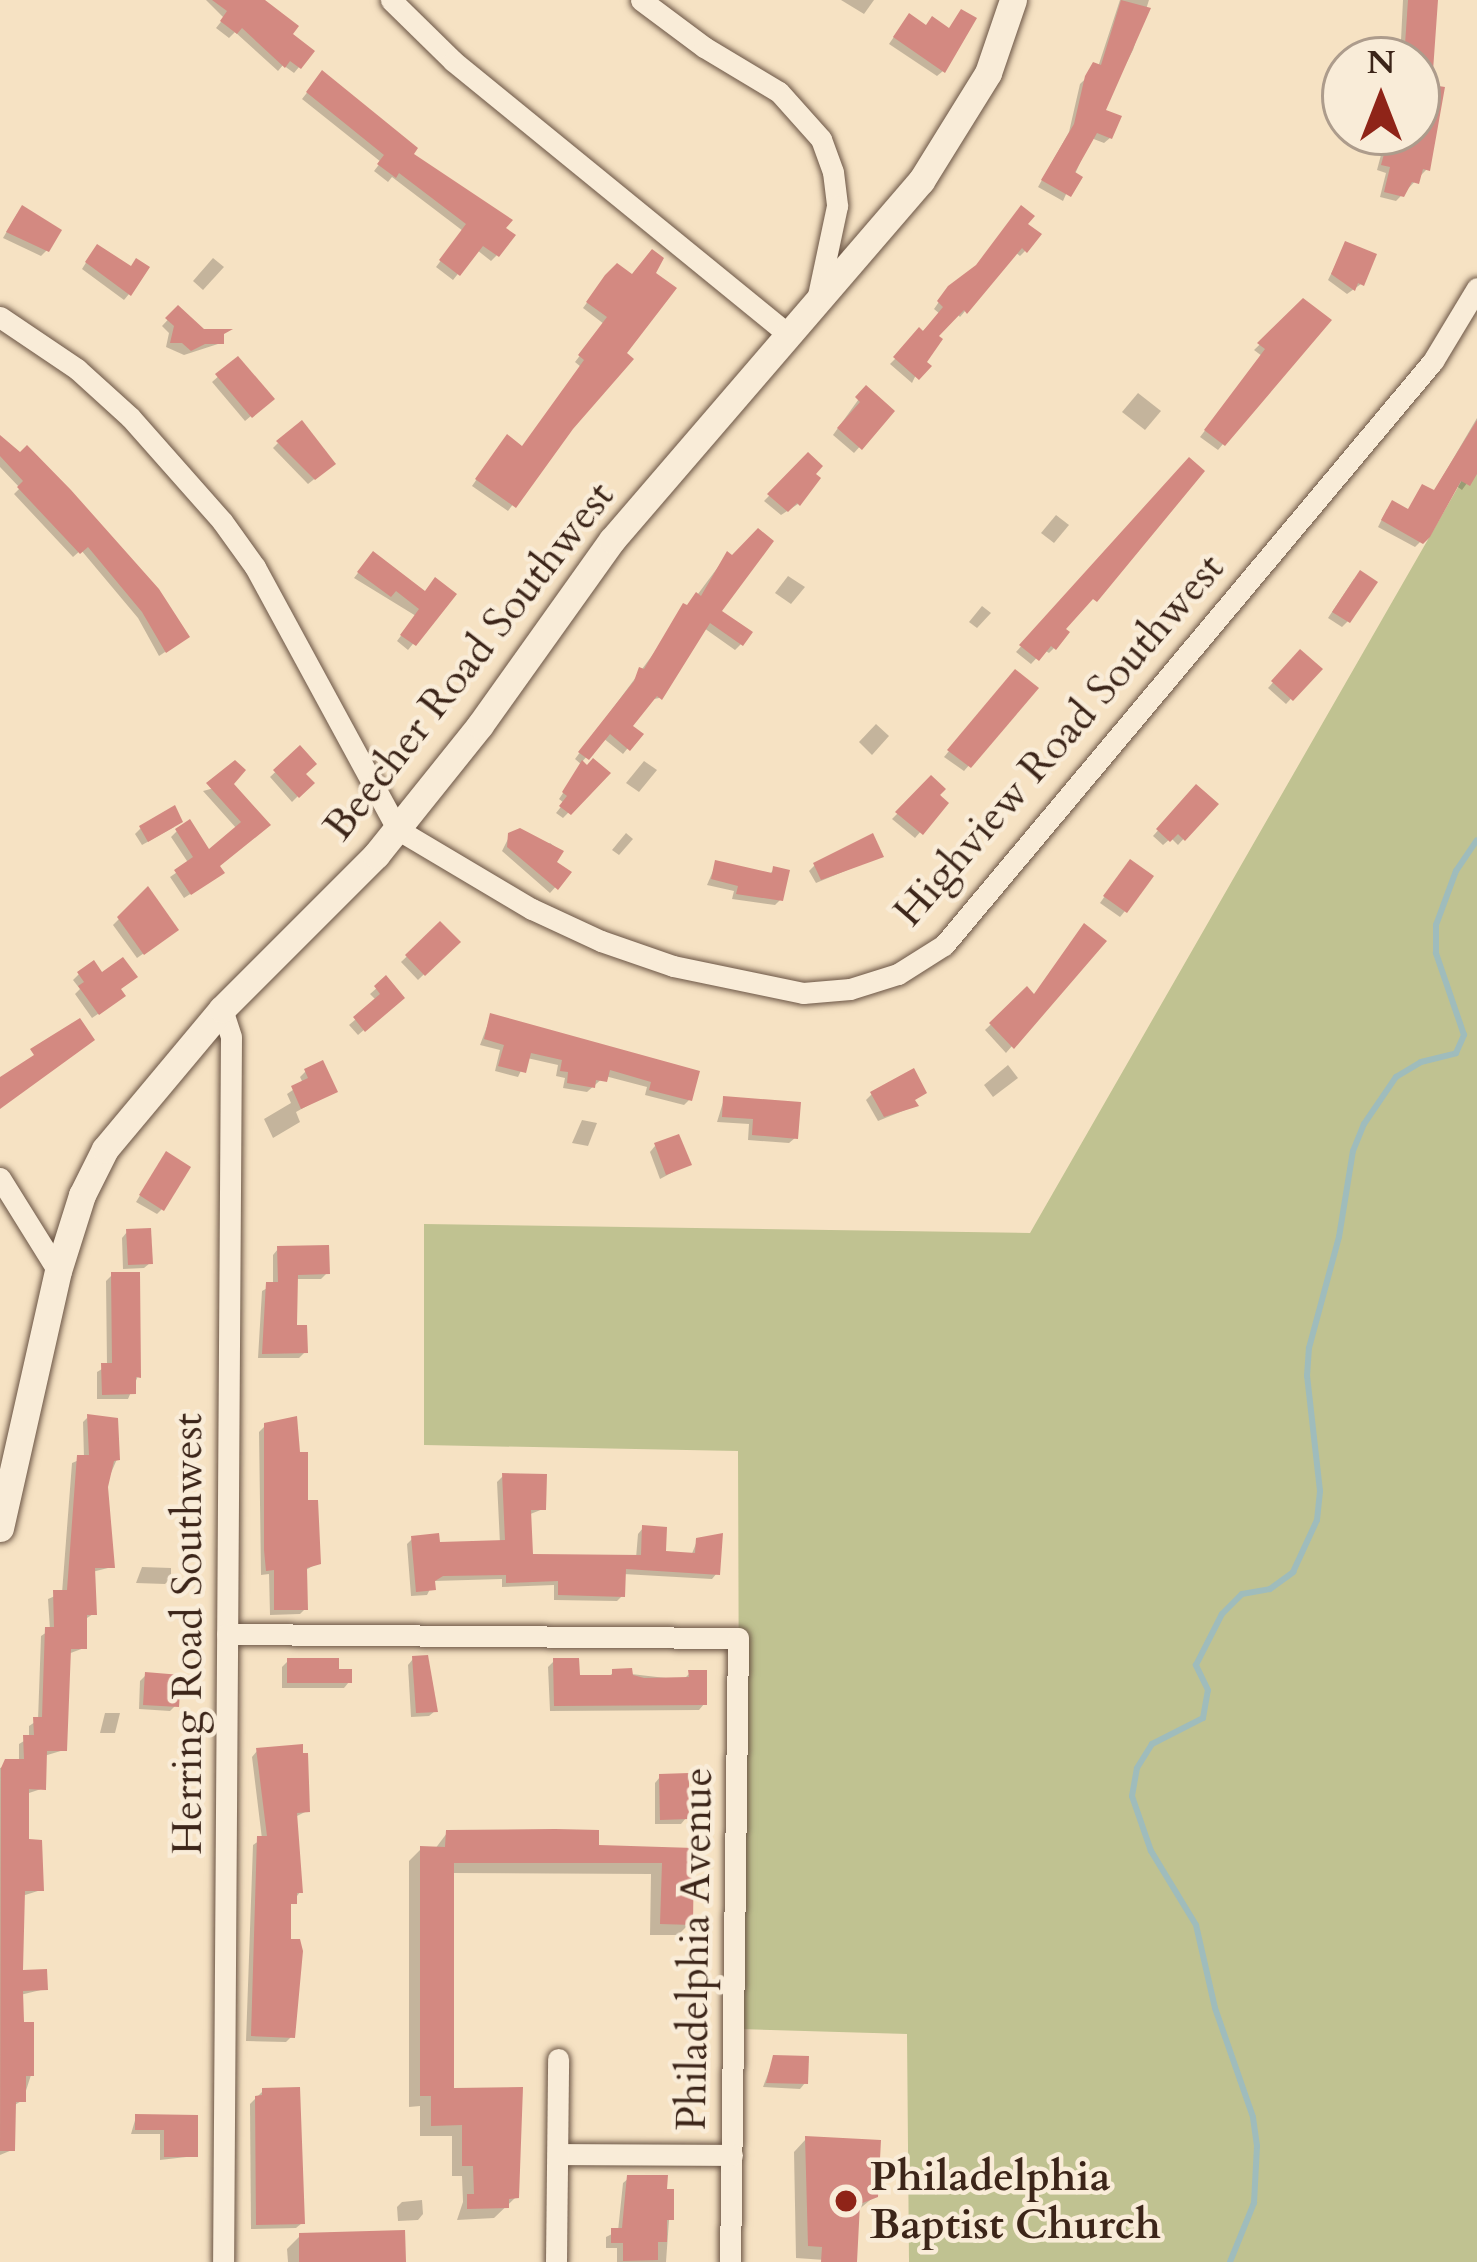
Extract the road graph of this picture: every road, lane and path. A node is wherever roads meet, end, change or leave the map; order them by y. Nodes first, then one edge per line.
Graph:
1 (391, 0) edge
2 (641, 0) edge
3 (1013, 0) edge
4 (1477, 288) edge
5 (817, 300) junction
6 (0, 317) edge
7 (788, 334) junction
8 (397, 829) junction
9 (222, 1010) junction
10 (0, 1178) edge
11 (58, 1271) junction
12 (0, 1528) edge
13 (227, 1634) junction
14 (557, 2059) dead end
15 (558, 2154) junction
16 (732, 2156) junction
17 (223, 2262) edge
18 (556, 2262) edge
19 (730, 2262) edge

1 - 7 street
2 - 5 street
3 - 5 street, Beecher Road Southwest
4 - 8 street, Highview Road Southwest
5 - 7 street, Beecher Road Southwest
6 - 8 street
7 - 8 street, Beecher Road Southwest
8 - 9 street, Beecher Road Southwest
9 - 11 street, Beecher Road Southwest
9 - 13 street, Herring Road Southwest
10 - 11 street
11 - 12 street, Beecher Road Southwest
13 - 16 street, Philadelphia Avenue
13 - 17 street, Herring Road Southwest
14 - 15 street
15 - 16 street
15 - 18 street
16 - 19 street, Philadelphia Avenue

